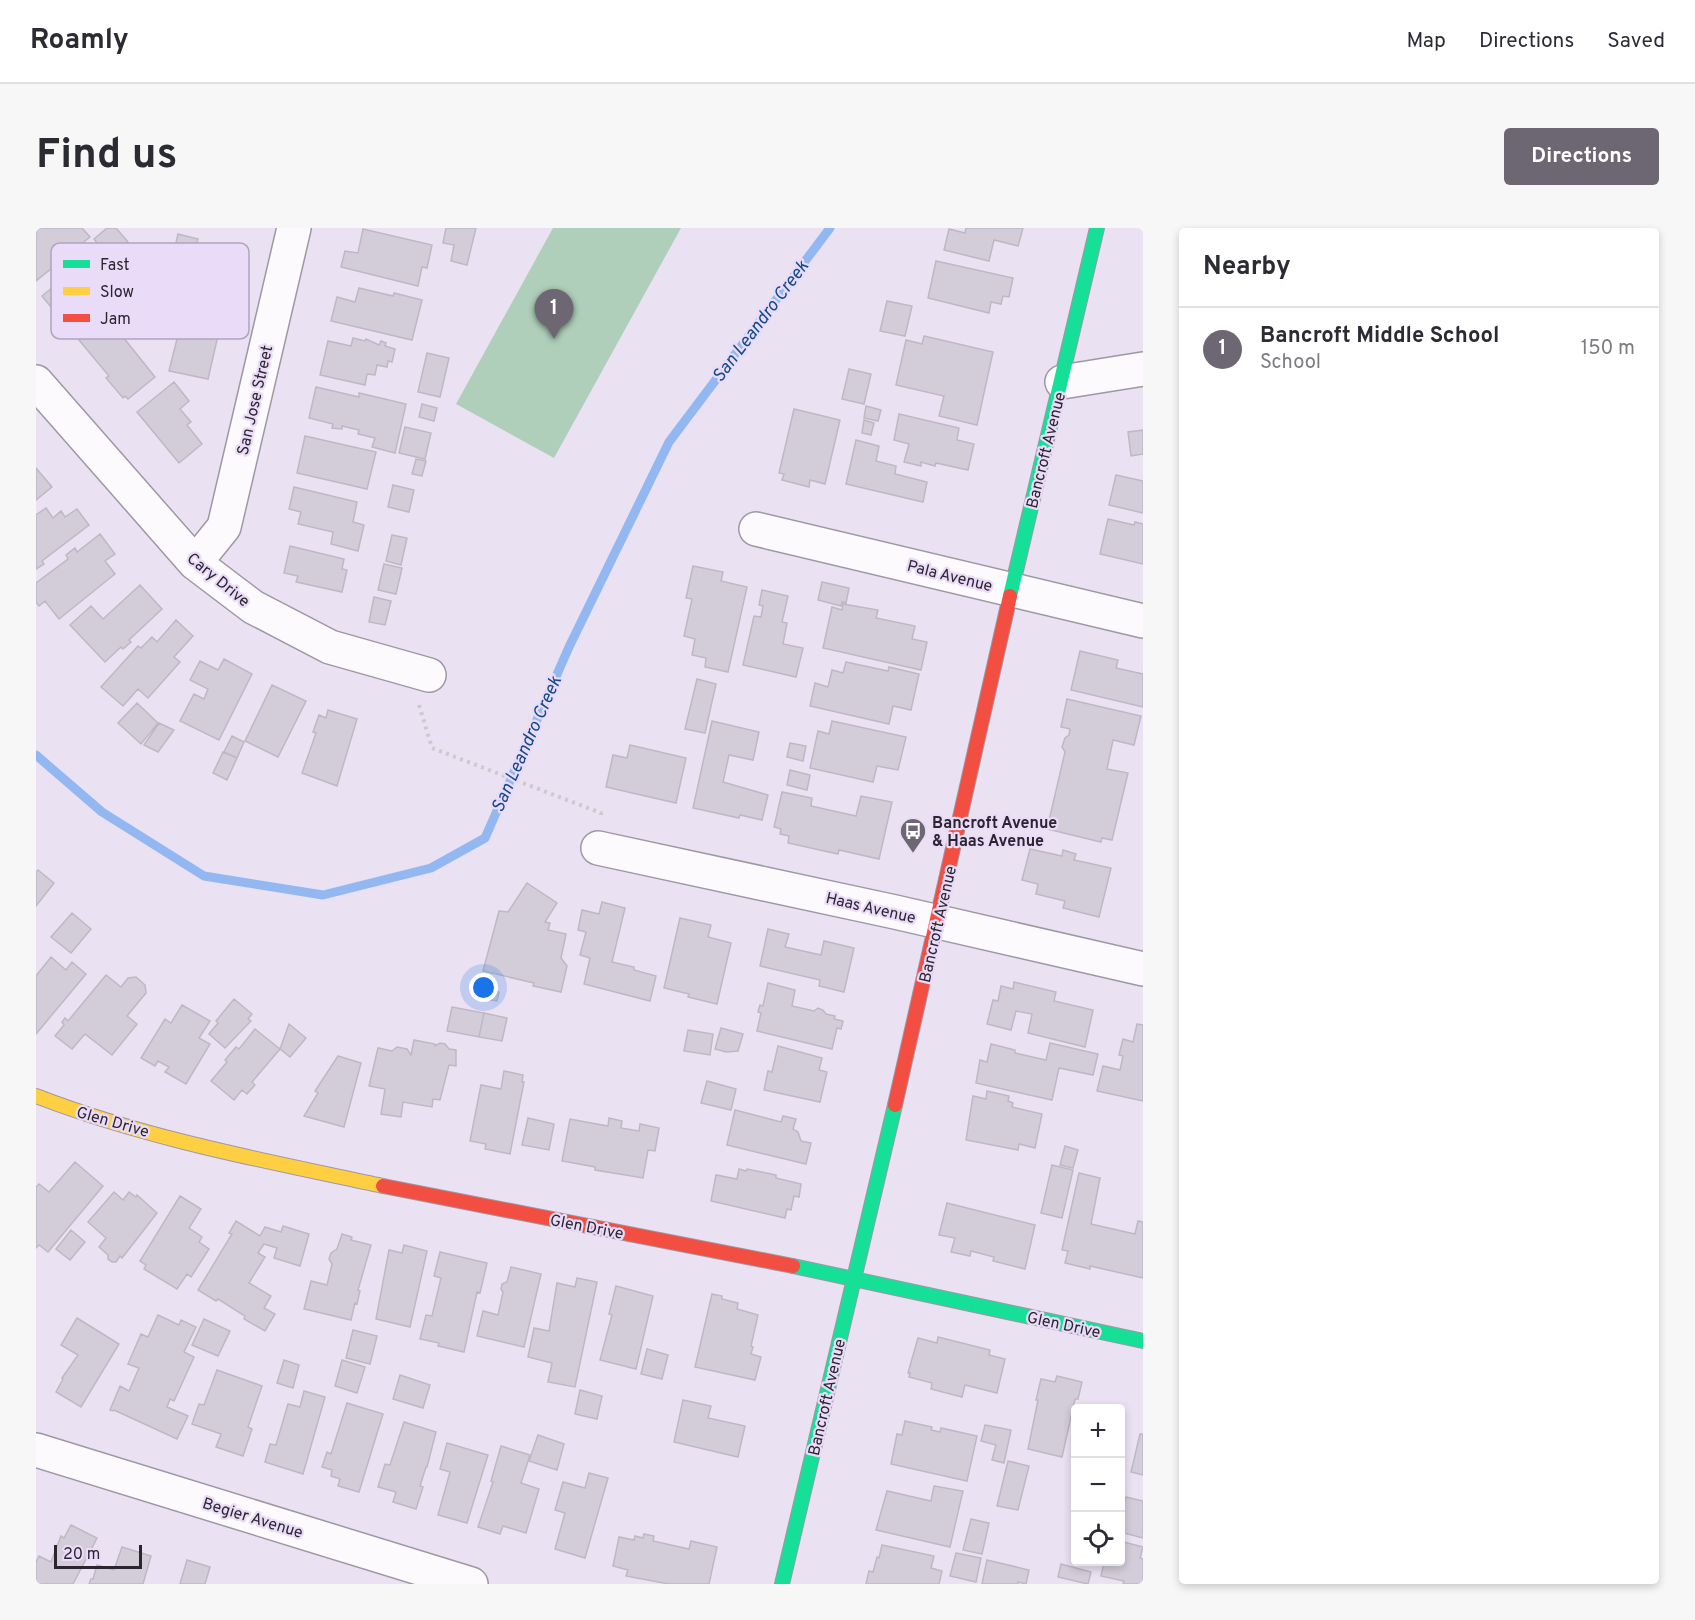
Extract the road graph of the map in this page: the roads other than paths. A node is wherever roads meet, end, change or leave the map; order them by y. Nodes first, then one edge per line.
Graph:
1 (294, 228) edge
2 (1097, 228) edge
3 (1143, 369) edge
4 (36, 382) edge
5 (1062, 382) junction
6 (756, 529) dead end
7 (195, 563) junction
8 (1011, 590) junction
9 (1143, 621) edge
10 (429, 675) dead end
11 (598, 848) dead end
12 (937, 922) junction
13 (1143, 969) edge
14 (36, 1096) edge
15 (854, 1278) junction
16 (1143, 1341) edge
17 (36, 1450) edge
18 (471, 1584) edge
19 (782, 1584) edge

1 - 7 street, San Jose Street
2 - 5 main road, Bancroft Avenue
3 - 5 street
4 - 7 street, Cary Drive
5 - 8 main road, Bancroft Avenue
6 - 8 street, Pala Avenue
7 - 10 street, Cary Drive
8 - 9 street, Pala Avenue
8 - 12 main road, Bancroft Avenue
11 - 12 street, Haas Avenue
12 - 13 street, Haas Avenue
12 - 15 main road, Bancroft Avenue
14 - 15 main road, Glen Drive
15 - 16 main road, Glen Drive
15 - 19 main road, Bancroft Avenue
17 - 18 street, Begier Avenue

